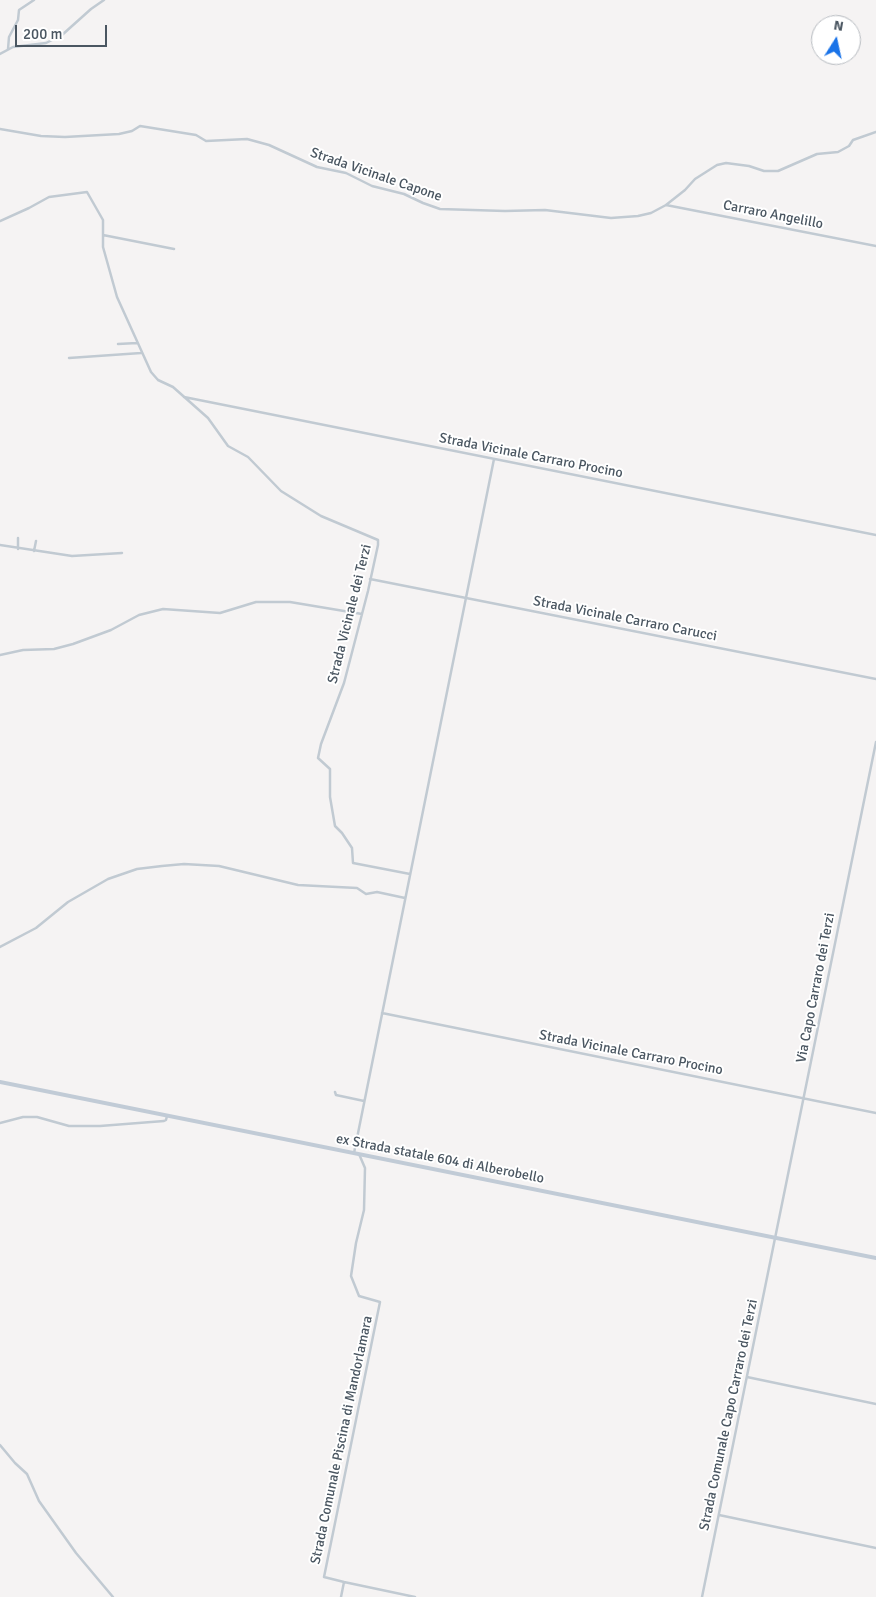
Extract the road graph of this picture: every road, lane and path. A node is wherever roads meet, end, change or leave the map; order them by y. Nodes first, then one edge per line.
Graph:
1 (34, 0) edge
2 (104, 0) edge
3 (8, 49) junction
4 (0, 54) edge
5 (0, 128) edge
6 (876, 132) edge
7 (666, 205) junction
8 (0, 221) edge
9 (103, 234) junction
10 (876, 246) edge
11 (174, 249) dead end
12 (137, 342) junction
13 (118, 344) dead end
14 (141, 353) junction
15 (69, 358) dead end
16 (183, 397) junction
17 (494, 459) junction
18 (876, 535) edge
19 (18, 538) dead end
20 (36, 541) dead end
21 (0, 546) edge
22 (18, 549) junction
23 (34, 551) junction
24 (122, 553) dead end
25 (370, 580) junction
26 (466, 598) junction
27 (362, 614) junction
28 (0, 655) edge
29 (876, 680) edge
30 (876, 742) edge
31 (410, 874) junction
32 (405, 898) junction
33 (0, 947) edge
34 (382, 1013) junction
35 (0, 1082) edge
36 (335, 1092) dead end
37 (804, 1098) junction
38 (364, 1101) junction
39 (876, 1113) edge
40 (167, 1116) junction
41 (0, 1123) edge
42 (356, 1154) junction
43 (776, 1238) junction
44 (876, 1258) edge
45 (747, 1377) junction
46 (876, 1404) edge
47 (0, 1445) edge
48 (719, 1515) junction
49 (876, 1548) edge
50 (344, 1582) junction
51 (113, 1597) edge
52 (341, 1597) edge
53 (415, 1597) edge
54 (702, 1597) edge

1 - 3 street
2 - 3 street
3 - 4 street
5 - 7 street, Strada Vicinale Capone
6 - 7 street, Strada Vicinale Capone
7 - 10 street, Carraro Angelillo
8 - 9 street, Strada Vicinale dei Terzi
9 - 11 street
9 - 12 street, Strada Vicinale dei Terzi
12 - 13 street
12 - 14 street, Strada Vicinale dei Terzi
14 - 15 street
14 - 16 street, Strada Vicinale dei Terzi
16 - 17 street, Strada Vicinale Carraro Procino
16 - 25 street, Strada Vicinale dei Terzi
17 - 18 street, Strada Vicinale Carraro Procino
17 - 26 street
19 - 22 street
20 - 23 street
21 - 22 street
22 - 23 street
23 - 24 street
25 - 26 street, Strada Vicinale Carraro Carucci
25 - 27 street, Strada Vicinale dei Terzi
26 - 29 street, Strada Vicinale Carraro Carucci
26 - 31 street
27 - 28 street
27 - 31 street, Strada Vicinale dei Terzi
30 - 37 street, Via Capo Carraro dei Terzi
31 - 32 street
32 - 33 street
32 - 34 street
34 - 37 street, Strada Vicinale Carraro Procino
34 - 38 street
35 - 40 main road, ex Strada statale 604 di Alberobello
36 - 38 street
37 - 39 street, Strada Vicinale Carraro Procino
37 - 43 street, Via Capo Carraro dei Terzi
38 - 42 street
40 - 41 street
40 - 42 main road, ex Strada statale 604 di Alberobello
42 - 43 main road, ex Strada statale 604 di Alberobello
42 - 50 street, Strada Comunale Piscina di Mandorlamara
43 - 44 main road, ex Strada statale 604 di Alberobello
43 - 45 street, Strada Comunale Capo Carraro dei Terzi
45 - 46 street
45 - 48 street, Strada Comunale Capo Carraro dei Terzi
47 - 51 street
48 - 49 street
48 - 54 street, Strada Comunale Capo Carraro dei Terzi
50 - 52 street
50 - 53 street

